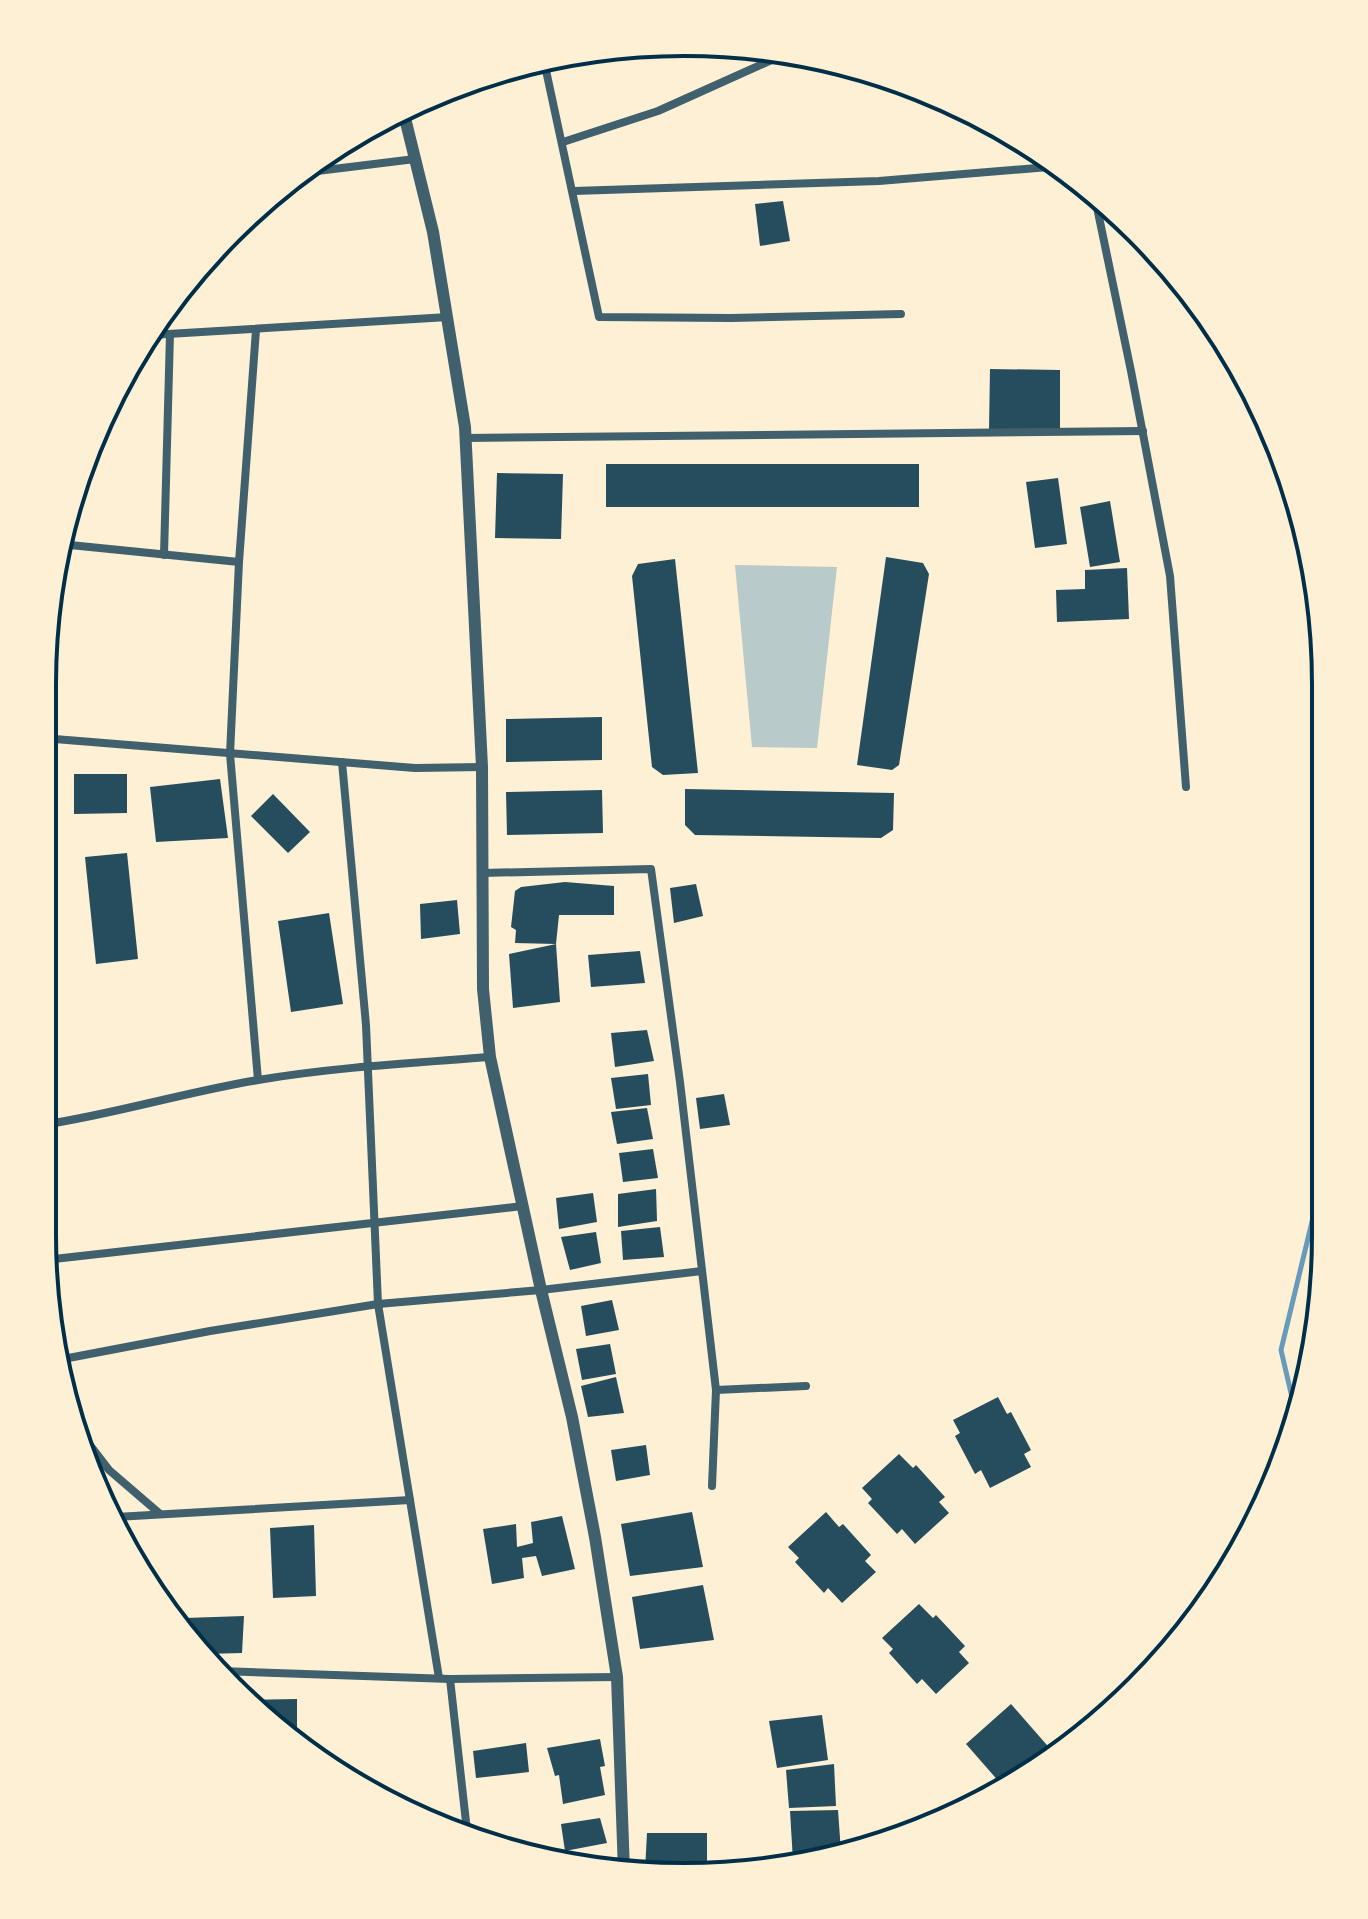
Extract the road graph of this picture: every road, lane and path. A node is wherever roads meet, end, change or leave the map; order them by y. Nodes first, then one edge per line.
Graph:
1 (768, 61) edge
2 (546, 71) edge
3 (406, 121) edge
4 (563, 142) junction
5 (415, 159) junction
6 (1041, 168) edge
7 (324, 170) edge
8 (574, 191) junction
9 (1098, 212) edge
10 (901, 314) dead end
11 (448, 317) junction
12 (256, 330) junction
13 (162, 334) edge
14 (170, 334) junction
15 (1143, 431) junction
16 (465, 438) junction
17 (72, 545) edge
18 (164, 555) junction
19 (239, 562) junction
20 (56, 739) edge
21 (230, 754) junction
22 (342, 762) junction
23 (482, 767) junction
24 (1186, 787) dead end
25 (483, 873) junction
26 (490, 1057) junction
27 (368, 1066) junction
28 (258, 1080) junction
29 (56, 1123) edge
30 (523, 1206) junction
31 (374, 1222) junction
32 (57, 1259) edge
33 (702, 1271) junction
34 (541, 1290) junction
35 (378, 1304) junction
36 (68, 1358) edge
37 (806, 1386) dead end
38 (716, 1390) junction
39 (95, 1451) edge
40 (712, 1486) dead end
41 (410, 1500) junction
42 (159, 1513) junction
43 (123, 1516) edge
44 (233, 1671) edge
45 (617, 1677) junction
46 (439, 1678) junction
47 (450, 1679) junction
48 (466, 1824) edge
49 (624, 1860) edge

1 - 4 street
2 - 4 street
3 - 5 street
4 - 8 street
5 - 7 street
5 - 11 street
6 - 8 street
8 - 10 street
9 - 15 street
11 - 12 street
11 - 16 street
12 - 14 street
12 - 19 street
13 - 14 street
14 - 18 street
15 - 16 street
15 - 24 street
16 - 23 street
17 - 18 street
18 - 19 street
19 - 21 street
20 - 21 street
21 - 22 street
21 - 28 street
22 - 23 street
22 - 27 street
23 - 25 street
25 - 26 street
25 - 33 street
26 - 27 street
26 - 30 street
27 - 28 street
27 - 31 street
28 - 29 street
30 - 31 street
30 - 34 street
31 - 32 street
31 - 35 street
33 - 34 street
33 - 38 street
34 - 35 street
34 - 45 street
35 - 36 street
35 - 41 street
37 - 38 street
38 - 40 street
39 - 42 street
41 - 42 street
41 - 46 street
42 - 43 street
44 - 46 street
45 - 47 street
45 - 49 street
46 - 47 street
47 - 48 street

